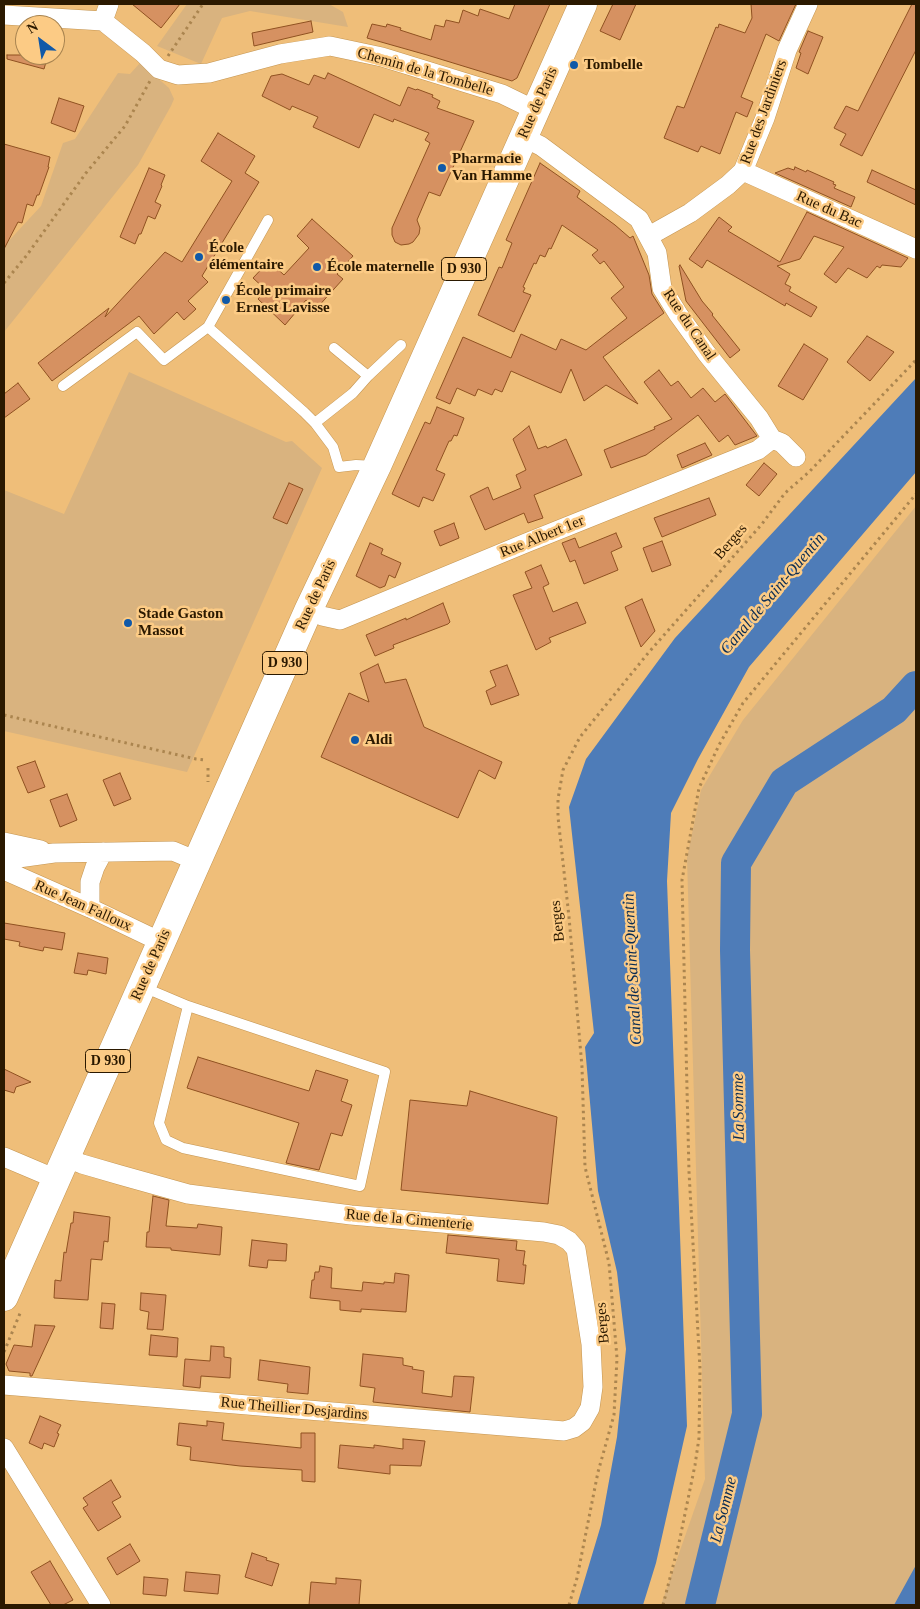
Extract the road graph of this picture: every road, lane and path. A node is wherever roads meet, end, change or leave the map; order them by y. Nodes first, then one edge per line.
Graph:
1 (203, 4) edge
2 (583, 4) edge
3 (808, 4) edge
4 (106, 12) edge
5 (4, 15) edge
6 (172, 48) dead end
7 (151, 80) dead end
8 (535, 110) junction
9 (523, 136) junction
10 (742, 171) junction
11 (268, 220) dead end
12 (649, 236) junction
13 (916, 249) edge
14 (4, 283) edge
15 (208, 327) junction
16 (401, 345) dead end
17 (334, 348) dead end
18 (916, 360) edge
19 (368, 376) junction
20 (63, 386) dead end
21 (315, 424) junction
22 (772, 439) junction
23 (796, 456) dead end
24 (377, 466) junction
25 (916, 494) edge
26 (309, 609) junction
27 (4, 715) edge
28 (204, 760) dead end
29 (4, 842) edge
30 (103, 852) junction
31 (54, 853) junction
32 (4, 860) edge
33 (197, 861) junction
34 (4, 870) edge
35 (90, 908) junction
36 (161, 942) junction
37 (142, 986) junction
38 (188, 1006) junction
39 (4, 1157) edge
40 (60, 1168) junction
41 (4, 1297) edge
42 (4, 1385) edge
43 (582, 1422) joint
44 (4, 1448) edge
45 (101, 1605) edge
46 (569, 1605) edge
47 (663, 1605) edge

1 - 6 path
2 - 8 main road, Rue de Paris / D 930
3 - 10 street, Rue des Jardiniers
4 - 5 street, Chemin de la Tombelle
4 - 8 street, Chemin de la Tombelle
7 - 14 path
8 - 9 main road, Rue de Paris / D 930
9 - 12 street, Rue du Canal
9 - 24 main road, Rue de Paris / D 930
10 - 12 street, Rue des Jardiniers
10 - 13 street, Rue du Bac
11 - 15 lane
12 - 22 street, Rue du Canal
15 - 20 lane
15 - 21 lane
16 - 19 lane
17 - 19 lane
18 - 46 path, Berges
19 - 21 lane
21 - 24 lane
22 - 23 street, Rue du Canal
22 - 26 street, Rue Albert 1er
24 - 26 main road, Rue de Paris / D 930
25 - 47 path
26 - 33 main road, Rue de Paris / D 930
27 - 28 path
29 - 31 street, Rue Jean Falloux
30 - 31 street, Rue Jean Falloux
30 - 33 street, Rue Jean Falloux
30 - 35 street
31 - 32 street, Rue Jean Falloux
33 - 36 main road, Rue de Paris / D 930
34 - 35 street, Rue Jean Falloux
35 - 36 street, Rue Jean Falloux
36 - 37 main road, Rue de Paris / D 930
37 - 38 lane
37 - 40 main road, Rue de Paris / D 930
38 - 38 lane
39 - 40 street, Rue de la Cimenterie
40 - 41 main road, Rue de Paris / D 930
40 - 43 street, Rue de la Cimenterie
42 - 43 street, Rue Theillier Desjardins
44 - 45 street

